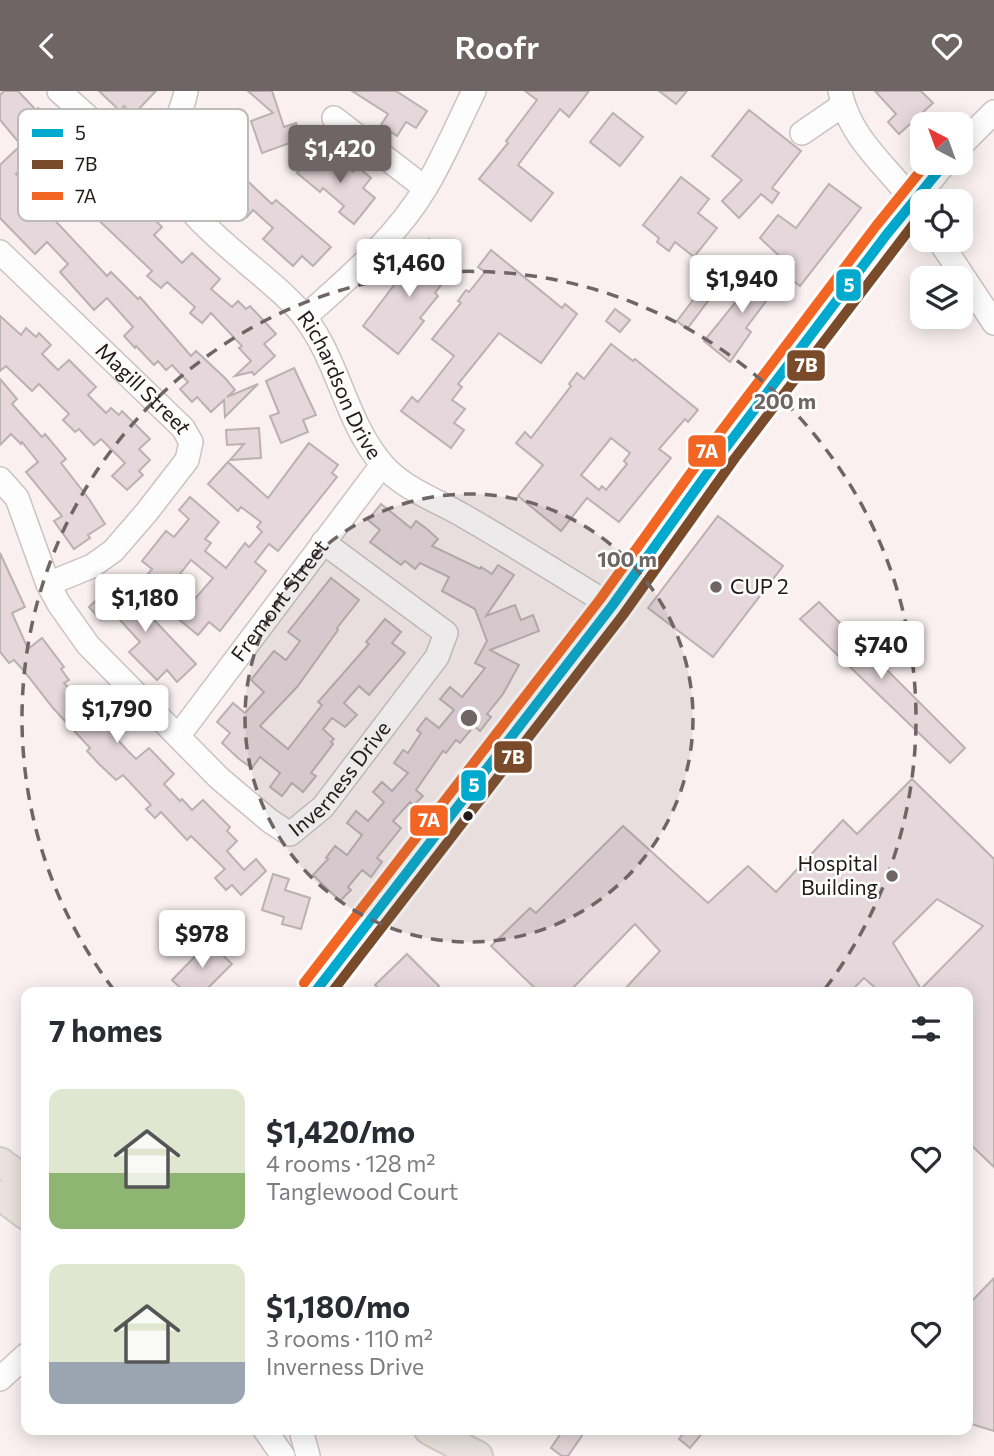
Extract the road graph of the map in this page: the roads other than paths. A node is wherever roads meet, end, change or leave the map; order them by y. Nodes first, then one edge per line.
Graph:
1 (59, 91) edge
2 (187, 91) edge
3 (474, 91) edge
4 (842, 98) edge
5 (79, 109) edge
6 (181, 109) edge
7 (994, 112) edge
8 (334, 118) dead end
9 (802, 133) dead end
10 (973, 133) edge
11 (425, 188) junction
12 (910, 198) edge
13 (910, 218) edge
14 (202, 221) edge
15 (0, 252) edge
16 (947, 252) edge
17 (305, 317) junction
18 (994, 323) edge
19 (383, 465) junction
20 (0, 479) edge
21 (323, 542) junction
22 (48, 584) junction
23 (612, 606) junction
24 (179, 735) junction
25 (319, 987) edge
26 (0, 1162) edge
27 (21, 1177) edge
28 (0, 1195) edge
29 (21, 1211) edge
30 (21, 1360) edge
31 (0, 1379) edge
32 (268, 1435) edge
33 (302, 1435) edge
34 (438, 1435) edge
35 (283, 1456) edge
36 (308, 1456) edge
37 (478, 1456) edge

1 - 5 street
2 - 6 street
3 - 11 street
4 - 9 street
4 - 12 street
7 - 10 street
8 - 11 street
11 - 17 street
13 - 23 street
14 - 17 street, Richardson Drive
15 - 22 street, Magill Street
16 - 18 street
17 - 19 street, Richardson Drive
19 - 21 street, Fremont Street
19 - 23 street, Richardson Drive
20 - 22 street, Inverness Drive
21 - 24 street, Fremont Street
21 - 24 street, Inverness Drive
22 - 24 street, Inverness Drive
23 - 25 street
26 - 27 main road
28 - 29 main road
30 - 31 street
32 - 35 street
33 - 36 street
34 - 37 main road

